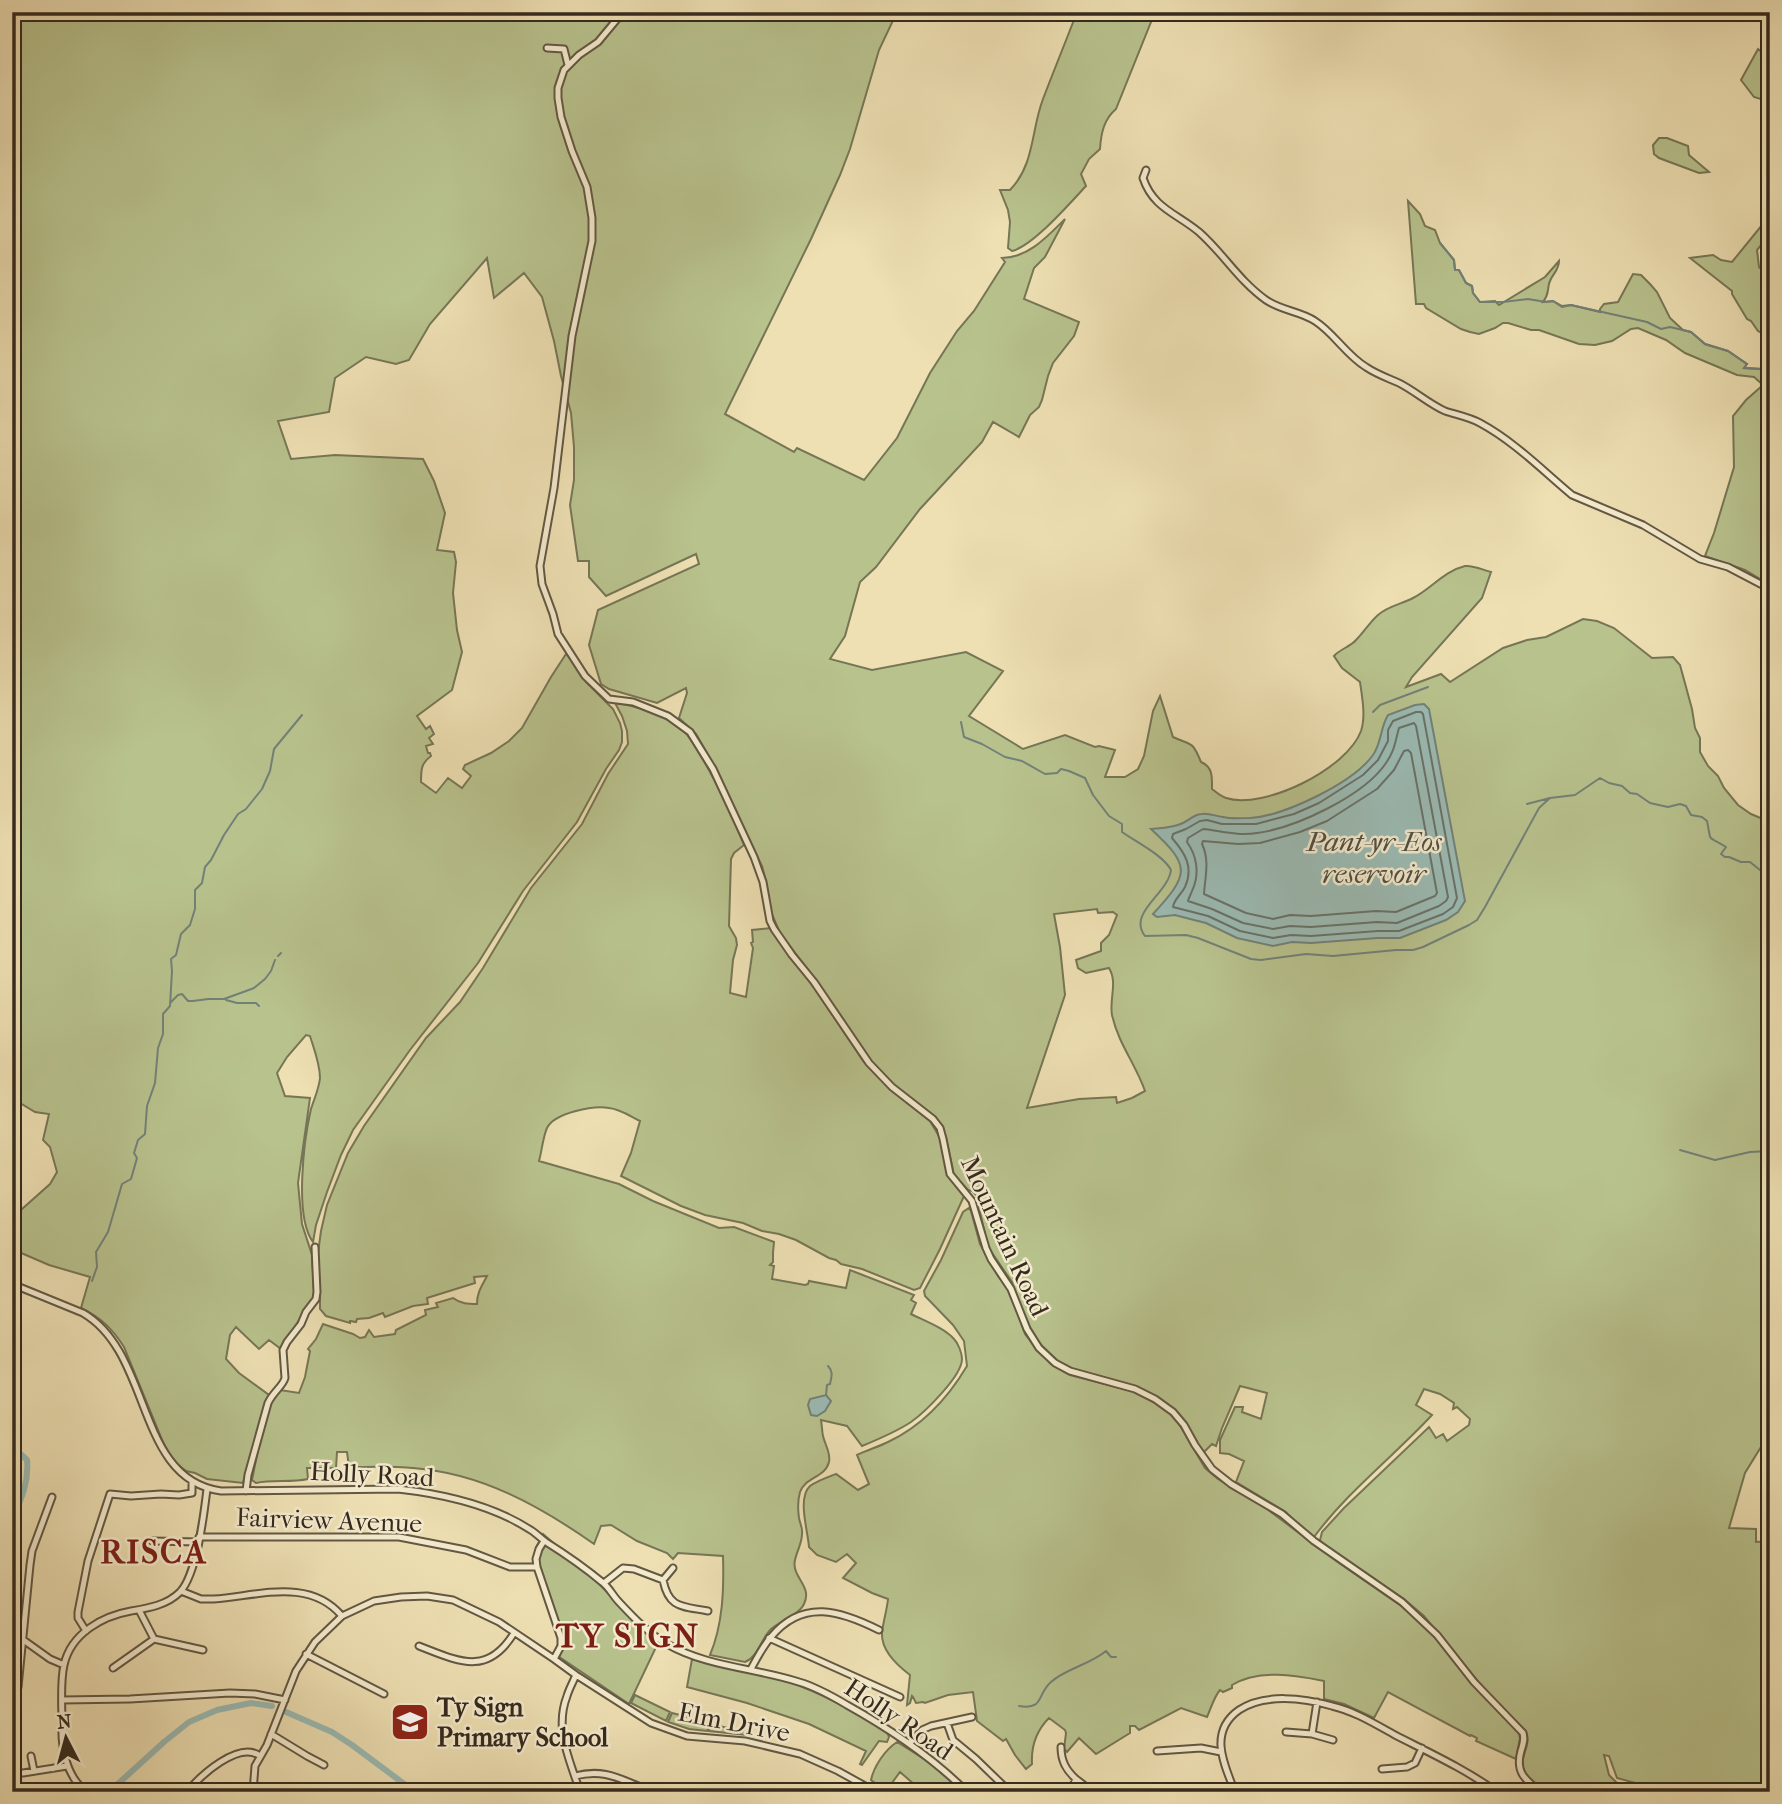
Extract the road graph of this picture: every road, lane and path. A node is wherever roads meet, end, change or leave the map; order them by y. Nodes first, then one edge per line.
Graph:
1 (623, 12) edge
2 (547, 48) dead end
3 (568, 65) junction
4 (1146, 170) dead end
5 (1770, 589) edge
6 (315, 1247) dead end
7 (12, 1284) edge
8 (192, 1482) junction
9 (207, 1489) junction
10 (246, 1491) junction
11 (52, 1497) dead end
12 (199, 1539) junction
13 (152, 1541) dead end
14 (544, 1541) junction
15 (537, 1567) junction
16 (673, 1568) dead end
17 (663, 1580) junction
18 (604, 1583) junction
19 (181, 1591) junction
20 (139, 1610) junction
21 (708, 1611) dead end
22 (342, 1616) junction
23 (879, 1630) dead end
24 (86, 1631) junction
25 (514, 1633) junction
26 (769, 1638) junction
27 (22, 1639) junction
28 (154, 1639) junction
29 (419, 1646) dead end
30 (203, 1650) dead end
31 (306, 1654) junction
32 (554, 1659) junction
33 (64, 1665) junction
34 (113, 1668) dead end
35 (751, 1669) junction
36 (576, 1675) junction
37 (18, 1687) dead end
38 (384, 1693) dead end
39 (900, 1697) dead end
40 (62, 1700) junction
41 (285, 1700) junction
42 (1317, 1702) junction
43 (972, 1717) dead end
44 (947, 1723) junction
45 (1286, 1732) dead end
46 (271, 1734) junction
47 (1312, 1734) junction
48 (1175, 1740) dead end
49 (1333, 1740) dead end
50 (909, 1744) junction
51 (1061, 1747) dead end
52 (1422, 1748) junction
53 (1176, 1749) junction
54 (1157, 1751) dead end
55 (1221, 1752) junction
56 (31, 1756) dead end
57 (260, 1756) junction
58 (324, 1765) dead end
59 (67, 1766) junction
60 (1382, 1769) dead end
61 (34, 1771) junction
62 (23, 1773) dead end
63 (575, 1776) junction
64 (1076, 1779) junction
65 (639, 1790) edge
66 (86, 1792) edge
67 (187, 1792) edge
68 (253, 1792) edge
69 (580, 1792) edge
70 (655, 1792) edge
71 (876, 1792) edge
72 (967, 1792) edge
73 (1010, 1792) edge
74 (1070, 1792) edge
75 (1093, 1792) edge
76 (1235, 1792) edge
77 (1497, 1792) edge
78 (1541, 1792) edge

1 - 3 street
2 - 3 street
3 - 78 street, Mountain Road
4 - 5 street
6 - 10 street
7 - 8 street
8 - 9 street, Holly Road
8 - 24 street
9 - 10 street, Holly Road
9 - 12 street
10 - 14 street, Holly Road
11 - 27 street
12 - 13 street, Fairview Avenue
12 - 15 street, Fairview Avenue
12 - 19 street
14 - 15 street
14 - 18 street, Holly Road
15 - 32 street
16 - 17 street
17 - 18 street
17 - 21 street
18 - 35 street, Holly Road
19 - 20 street
19 - 22 street
20 - 24 street
20 - 28 street
22 - 25 street, Elm Drive
22 - 31 street, Elm Drive
23 - 26 street
24 - 33 street
25 - 29 street
25 - 32 street, Elm Drive
26 - 35 street
26 - 39 street
27 - 33 street
27 - 37 street
28 - 30 street
28 - 34 street
31 - 38 street
31 - 41 street, Elm Drive
32 - 36 street, Elm Drive
33 - 40 street
35 - 50 street, Holly Road
36 - 63 street
36 - 71 street, Elm Drive
40 - 41 street
40 - 59 street
41 - 46 street, Elm Drive
42 - 47 street
42 - 52 street
42 - 55 street
43 - 44 street
44 - 50 street
44 - 73 street
45 - 47 street
46 - 57 street, Elm Drive
46 - 58 street
47 - 49 street
48 - 53 street
50 - 72 street, Holly Road
51 - 64 street
52 - 60 street
52 - 77 street
53 - 54 street
53 - 55 street
55 - 76 street
56 - 61 street
57 - 67 street
57 - 68 street, Elm Drive
59 - 61 street
59 - 66 street
61 - 62 street
63 - 65 street
63 - 69 street
64 - 74 street
64 - 75 street
65 - 70 street

